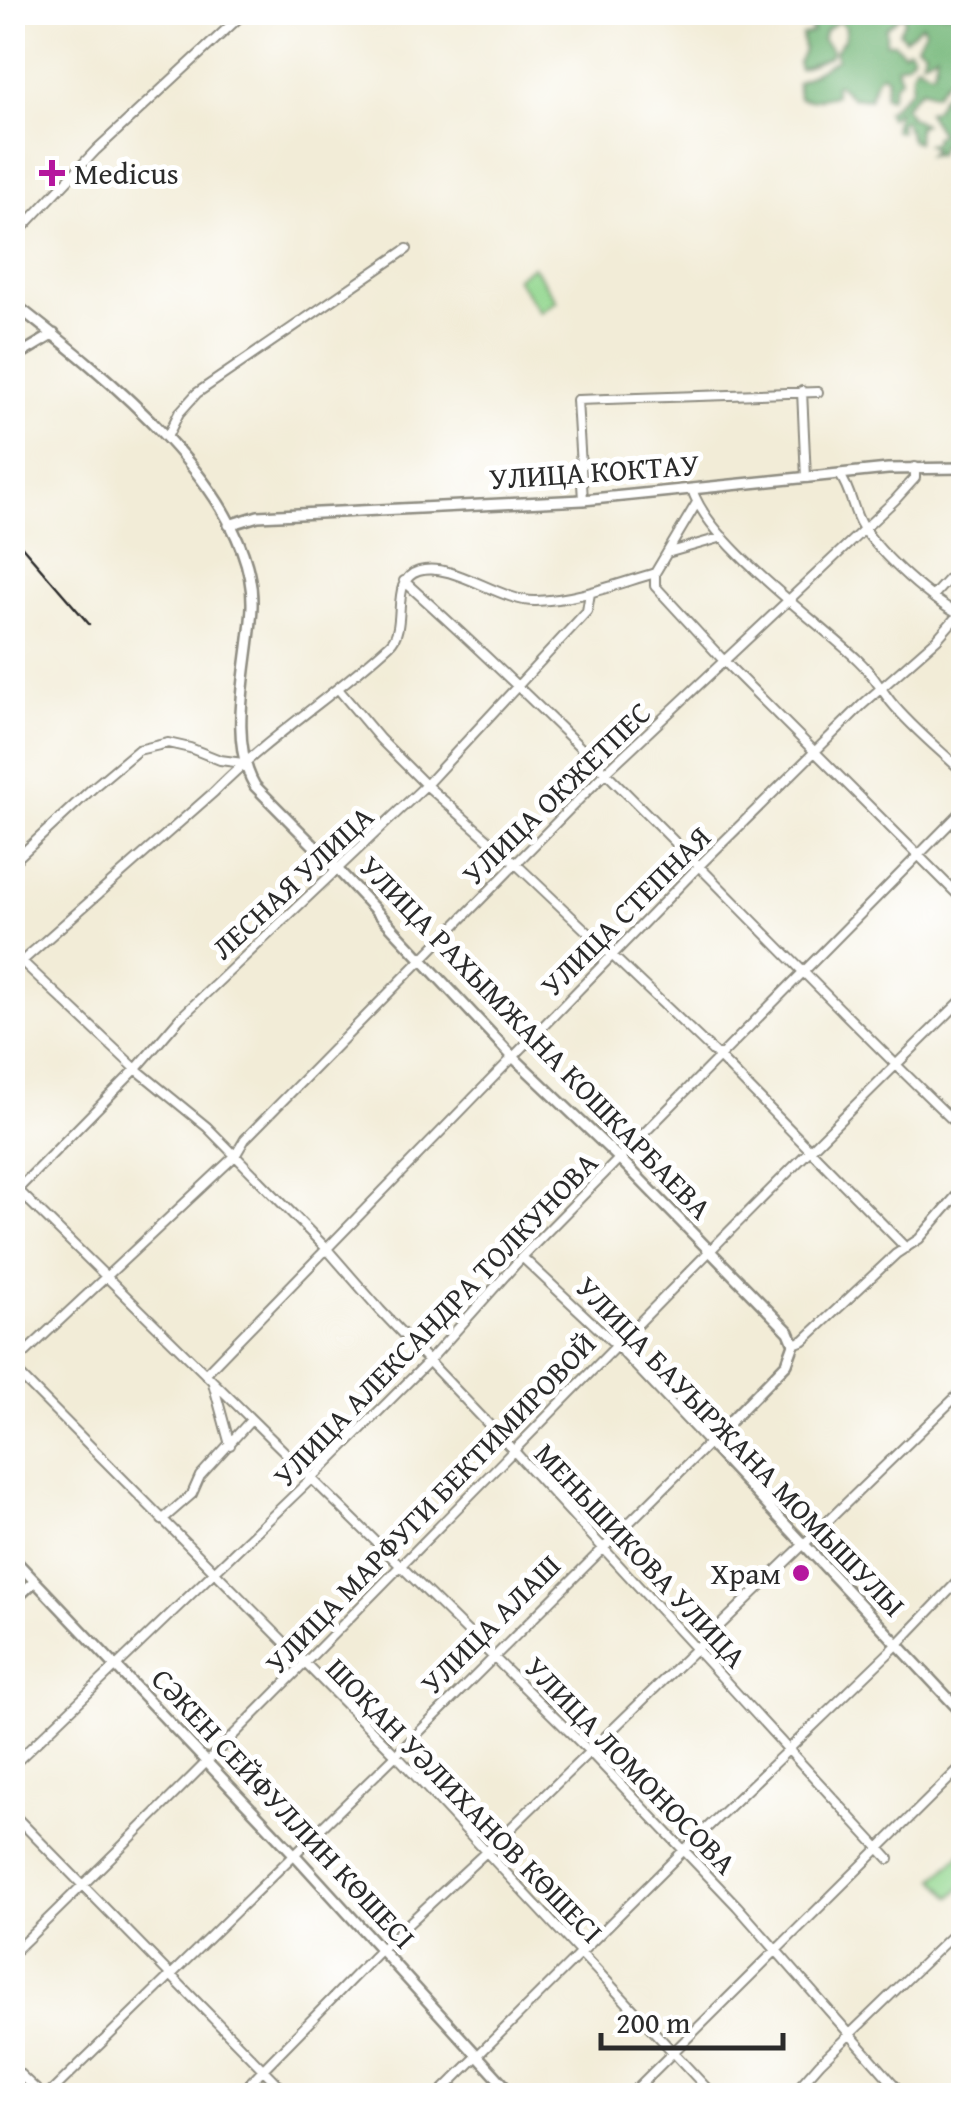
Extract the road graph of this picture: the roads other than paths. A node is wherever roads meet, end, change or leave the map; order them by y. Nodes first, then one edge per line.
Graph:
1 (244, 12) edge
2 (12, 240) edge
3 (407, 250) dead end
4 (12, 302) edge
5 (54, 334) junction
6 (12, 359) edge
7 (802, 390) junction
8 (818, 392) dead end
9 (167, 437) junction
10 (916, 466) junction
11 (964, 468) edge
12 (840, 475) junction
13 (806, 478) junction
14 (692, 490) junction
15 (583, 500) junction
16 (696, 504) junction
17 (228, 525) junction
18 (864, 529) junction
19 (723, 537) junction
20 (667, 553) junction
21 (964, 562) edge
22 (655, 572) junction
23 (404, 581) junction
24 (590, 593) junction
25 (933, 596) junction
26 (789, 601) junction
27 (961, 616) edge
28 (725, 662) junction
29 (516, 686) junction
30 (339, 690) junction
31 (883, 690) junction
32 (817, 752) junction
33 (243, 762) junction
34 (606, 772) junction
35 (964, 773) edge
36 (426, 785) junction
37 (964, 809) edge
38 (918, 856) junction
39 (12, 863) edge
40 (515, 863) junction
41 (697, 868) junction
42 (339, 871) junction
43 (964, 901) edge
44 (12, 952) edge
45 (612, 957) junction
46 (420, 958) junction
47 (22, 961) junction
48 (12, 970) edge
49 (802, 973) junction
50 (964, 998) edge
51 (512, 1056) junction
52 (719, 1057) junction
53 (895, 1065) junction
54 (136, 1069) junction
55 (964, 1131) edge
56 (810, 1150) junction
57 (235, 1156) junction
58 (621, 1160) junction
59 (964, 1187) edge
60 (14, 1190) edge
61 (898, 1240) junction
62 (326, 1248) junction
63 (906, 1248) junction
64 (712, 1252) junction
65 (896, 1254) junction
66 (522, 1258) junction
67 (107, 1276) junction
68 (794, 1344) junction
69 (616, 1345) junction
70 (428, 1362) junction
71 (12, 1366) edge
72 (205, 1374) junction
73 (213, 1383) junction
74 (964, 1389) edge
75 (251, 1420) junction
76 (709, 1442) junction
77 (230, 1445) junction
78 (514, 1450) junction
79 (311, 1480) junction
80 (162, 1520) junction
81 (802, 1542) junction
82 (602, 1547) junction
83 (12, 1557) edge
84 (400, 1564) junction
85 (216, 1574) junction
86 (964, 1575) edge
87 (35, 1581) junction
88 (12, 1602) edge
89 (897, 1645) junction
90 (696, 1648) junction
91 (494, 1655) junction
92 (116, 1664) junction
93 (303, 1664) junction
94 (964, 1715) edge
95 (790, 1750) junction
96 (590, 1752) junction
97 (396, 1755) junction
98 (208, 1762) junction
99 (964, 1764) edge
100 (12, 1766) edge
101 (12, 1813) edge
102 (879, 1848) junction
103 (486, 1852) junction
104 (682, 1852) junction
105 (294, 1854) junction
106 (889, 1859) dead end
107 (83, 1886) junction
108 (964, 1924) edge
109 (381, 1950) junction
110 (776, 1951) junction
111 (582, 1953) junction
112 (12, 1954) edge
113 (172, 1974) junction
114 (850, 2036) junction
115 (672, 2053) junction
116 (478, 2055) junction
117 (12, 2067) edge
118 (264, 2069) junction
119 (45, 2096) edge
120 (237, 2096) edge
121 (289, 2096) edge
122 (437, 2096) edge
123 (514, 2096) edge
124 (629, 2096) edge
125 (714, 2096) edge
126 (791, 2096) edge
127 (904, 2096) edge

1 - 2 street
3 - 9 street
4 - 5 street
5 - 6 street
5 - 9 street
7 - 8 street
7 - 13 street
7 - 15 street
9 - 17 street
10 - 11 street, УЛИЦА КОКТАУ
10 - 12 street, УЛИЦА КОКТАУ
10 - 18 street, УЛИЦА ОКЖЕТПЕС
12 - 13 street, УЛИЦА КОКТАУ
12 - 18 street
13 - 14 street, УЛИЦА КОКТАУ
14 - 15 street, УЛИЦА КОКТАУ
14 - 16 street
15 - 17 street, УЛИЦА КОКТАУ
16 - 19 street
16 - 20 street
17 - 33 street
18 - 25 street
18 - 26 street, УЛИЦА ОКЖЕТПЕС
19 - 20 street
19 - 26 street
20 - 22 street
21 - 25 street
22 - 24 street
22 - 28 street
23 - 24 street
23 - 29 street
23 - 30 street
24 - 29 street, ЛЕСНАЯ УЛИЦА
25 - 27 street
26 - 28 street, УЛИЦА ОКЖЕТПЕС
26 - 31 street
27 - 31 street, УЛИЦА СТЕПНАЯ
28 - 32 street
28 - 34 street, УЛИЦА ОКЖЕТПЕС
29 - 34 street
29 - 36 street, ЛЕСНАЯ УЛИЦА
30 - 33 street
30 - 36 street
31 - 32 street, УЛИЦА СТЕПНАЯ
31 - 35 street
32 - 38 street
32 - 41 street, УЛИЦА СТЕПНАЯ
33 - 39 street
33 - 42 street, УЛИЦА РАХЫМЖАНА КОШКАРБАЕВА
33 - 47 street
34 - 40 street, УЛИЦА ОКЖЕТПЕС
34 - 41 street
36 - 40 street
36 - 42 street, ЛЕСНАЯ УЛИЦА
37 - 38 street, УЛИЦА АЛЕКСАНДРА ТОЛКУНОВА
38 - 43 street
38 - 49 street, УЛИЦА АЛЕКСАНДРА ТОЛКУНОВА
40 - 45 street
40 - 46 street, УЛИЦА ОКЖЕТПЕС
41 - 45 street, УЛИЦА СТЕПНАЯ
41 - 49 street
42 - 46 street, УЛИЦА РАХЫМЖАНА КОШКАРБАЕВА
42 - 54 street, ЛЕСНАЯ УЛИЦА
44 - 47 street, МЕНЬШИКОВА УЛИЦА
45 - 51 street, УЛИЦА СТЕПНАЯ
45 - 52 street
46 - 51 street, УЛИЦА РАХЫМЖАНА КОШКАРБАЕВА
46 - 57 street, УЛИЦА ОКЖЕТПЕС
47 - 48 street
47 - 54 street, МЕНЬШИКОВА УЛИЦА
49 - 52 street, УЛИЦА АЛЕКСАНДРА ТОЛКУНОВА
49 - 53 street
50 - 53 street, УЛИЦА МАРФУГИ БЕКТИМИРОВОЙ
51 - 58 street, УЛИЦА РАХЫМЖАНА КОШКАРБАЕВА
51 - 62 street, УЛИЦА СТЕПНАЯ
52 - 56 street
52 - 58 street, УЛИЦА АЛЕКСАНДРА ТОЛКУНОВА
53 - 55 street
53 - 56 street, УЛИЦА МАРФУГИ БЕКТИМИРОВОЙ
54 - 57 street, МЕНЬШИКОВА УЛИЦА
54 - 60 street, ЛЕСНАЯ УЛИЦА
56 - 61 street
56 - 64 street, УЛИЦА МАРФУГИ БЕКТИМИРОВОЙ
57 - 62 street, МЕНЬШИКОВА УЛИЦА
57 - 67 street, УЛИЦА ОКЖЕТПЕС
58 - 64 street, УЛИЦА РАХЫМЖАНА КОШКАРБАЕВА
58 - 66 street, УЛИЦА АЛЕКСАНДРА ТОЛКУНОВА
59 - 63 street, УЛИЦА АЛАШ
60 - 67 street, УЛИЦА ЛОМОНОСОВА
61 - 63 street
61 - 65 street
62 - 70 street, МЕНЬШИКОВА УЛИЦА
62 - 72 street, УЛИЦА СТЕПНАЯ
63 - 65 street, УЛИЦА АЛАШ
64 - 68 street, УЛИЦА РАХЫМЖАНА КОШКАРБАЕВА
64 - 69 street, УЛИЦА МАРФУГИ БЕКТИМИРОВОЙ
65 - 68 street, УЛИЦА АЛАШ
66 - 69 street, УЛИЦА БАУЫРЖАНА МОМЫШУЛЫ
66 - 70 street, УЛИЦА АЛЕКСАНДРА ТОЛКУНОВА
67 - 71 street, УЛИЦА ОКЖЕТПЕС
67 - 72 street, УЛИЦА ЛОМОНОСОВА
68 - 76 street, УЛИЦА АЛАШ
69 - 76 street, УЛИЦА БАУЫРЖАНА МОМЫШУЛЫ
69 - 78 street, УЛИЦА МАРФУГИ БЕКТИМИРОВОЙ
70 - 78 street, МЕНЬШИКОВА УЛИЦА
70 - 79 street, УЛИЦА АЛЕКСАНДРА ТОЛКУНОВА
71 - 80 street, ШОҚАН УӘЛИХАНОВ КӨШЕСІ
72 - 73 street, УЛИЦА ЛОМОНОСОВА
73 - 75 street, УЛИЦА ЛОМОНОСОВА
73 - 77 street
74 - 81 street
75 - 77 street
75 - 79 street, УЛИЦА ЛОМОНОСОВА
76 - 81 street, УЛИЦА БАУЫРЖАНА МОМЫШУЛЫ
76 - 82 street, УЛИЦА АЛАШ
77 - 80 street
78 - 82 street, МЕНЬШИКОВА УЛИЦА
78 - 84 street, УЛИЦА МАРФУГИ БЕКТИМИРОВОЙ
79 - 84 street, УЛИЦА ЛОМОНОСОВА
79 - 85 street, УЛИЦА АЛЕКСАНДРА ТОЛКУНОВА
80 - 85 street, ШОҚАН УӘЛИХАНОВ КӨШЕСІ
81 - 89 street, УЛИЦА БАУЫРЖАНА МОМЫШУЛЫ
81 - 90 street
82 - 90 street, МЕНЬШИКОВА УЛИЦА
82 - 91 street, УЛИЦА АЛАШ
83 - 87 street, СӘКЕН СЕЙФУЛЛИН КӨШЕСІ
84 - 91 street, УЛИЦА ЛОМОНОСОВА
84 - 93 street, УЛИЦА МАРФУГИ БЕКТИМИРОВОЙ
85 - 92 street, УЛИЦА АЛЕКСАНДРА ТОЛКУНОВА
85 - 93 street, ШОҚАН УӘЛИХАНОВ КӨШЕСІ
86 - 89 street
87 - 88 street
87 - 92 street, СӘКЕН СЕЙФУЛЛИН КӨШЕСІ
89 - 94 street, УЛИЦА БАУЫРЖАНА МОМЫШУЛЫ
89 - 95 street
90 - 95 street, МЕНЬШИКОВА УЛИЦА
90 - 96 street
91 - 96 street, УЛИЦА ЛОМОНОСОВА
91 - 97 street, УЛИЦА АЛАШ
92 - 98 street, СӘКЕН СЕЙФУЛЛИН КӨШЕСІ
92 - 100 street, УЛИЦА АЛЕКСАНДРА ТОЛКУНОВА
93 - 97 street, ШОҚАН УӘЛИХАНОВ КӨШЕСІ
93 - 98 street, УЛИЦА МАРФУГИ БЕКТИМИРОВОЙ
95 - 102 street, МЕНЬШИКОВА УЛИЦА
95 - 104 street
96 - 103 street
96 - 104 street, УЛИЦА ЛОМОНОСОВА
97 - 103 street, ШОҚАН УӘЛИХАНОВ КӨШЕСІ
97 - 105 street, УЛИЦА АЛАШ
98 - 105 street, СӘКЕН СЕЙФУЛЛИН КӨШЕСІ
98 - 107 street, УЛИЦА МАРФУГИ БЕКТИМИРОВОЙ
99 - 102 street
101 - 107 street
102 - 106 street, МЕНЬШИКОВА УЛИЦА
102 - 110 street
103 - 109 street
103 - 111 street, ШОҚАН УӘЛИХАНОВ КӨШЕСІ
104 - 110 street, УЛИЦА ЛОМОНОСОВА
104 - 111 street
105 - 109 street, СӘКЕН СЕЙФУЛЛИН КӨШЕСІ
105 - 113 street, УЛИЦА АЛАШ
107 - 112 street, УЛИЦА МАРФУГИ БЕКТИМИРОВОЙ
107 - 113 street
108 - 114 street
109 - 116 street, СӘКЕН СЕЙФУЛЛИН КӨШЕСІ
109 - 118 street
110 - 114 street, УЛИЦА ЛОМОНОСОВА
110 - 115 street
111 - 115 street, ШОҚАН УӘЛИХАНОВ КӨШЕСІ
111 - 116 street
113 - 118 street
113 - 119 street, УЛИЦА АЛАШ
114 - 126 street
114 - 127 street, УЛИЦА ЛОМОНОСОВА
115 - 124 street
115 - 125 street, ШОҚАН УӘЛИХАНОВ КӨШЕСІ
116 - 122 street
116 - 123 street, СӘКЕН СЕЙФУЛЛИН КӨШЕСІ
117 - 119 street
118 - 120 street
118 - 121 street

